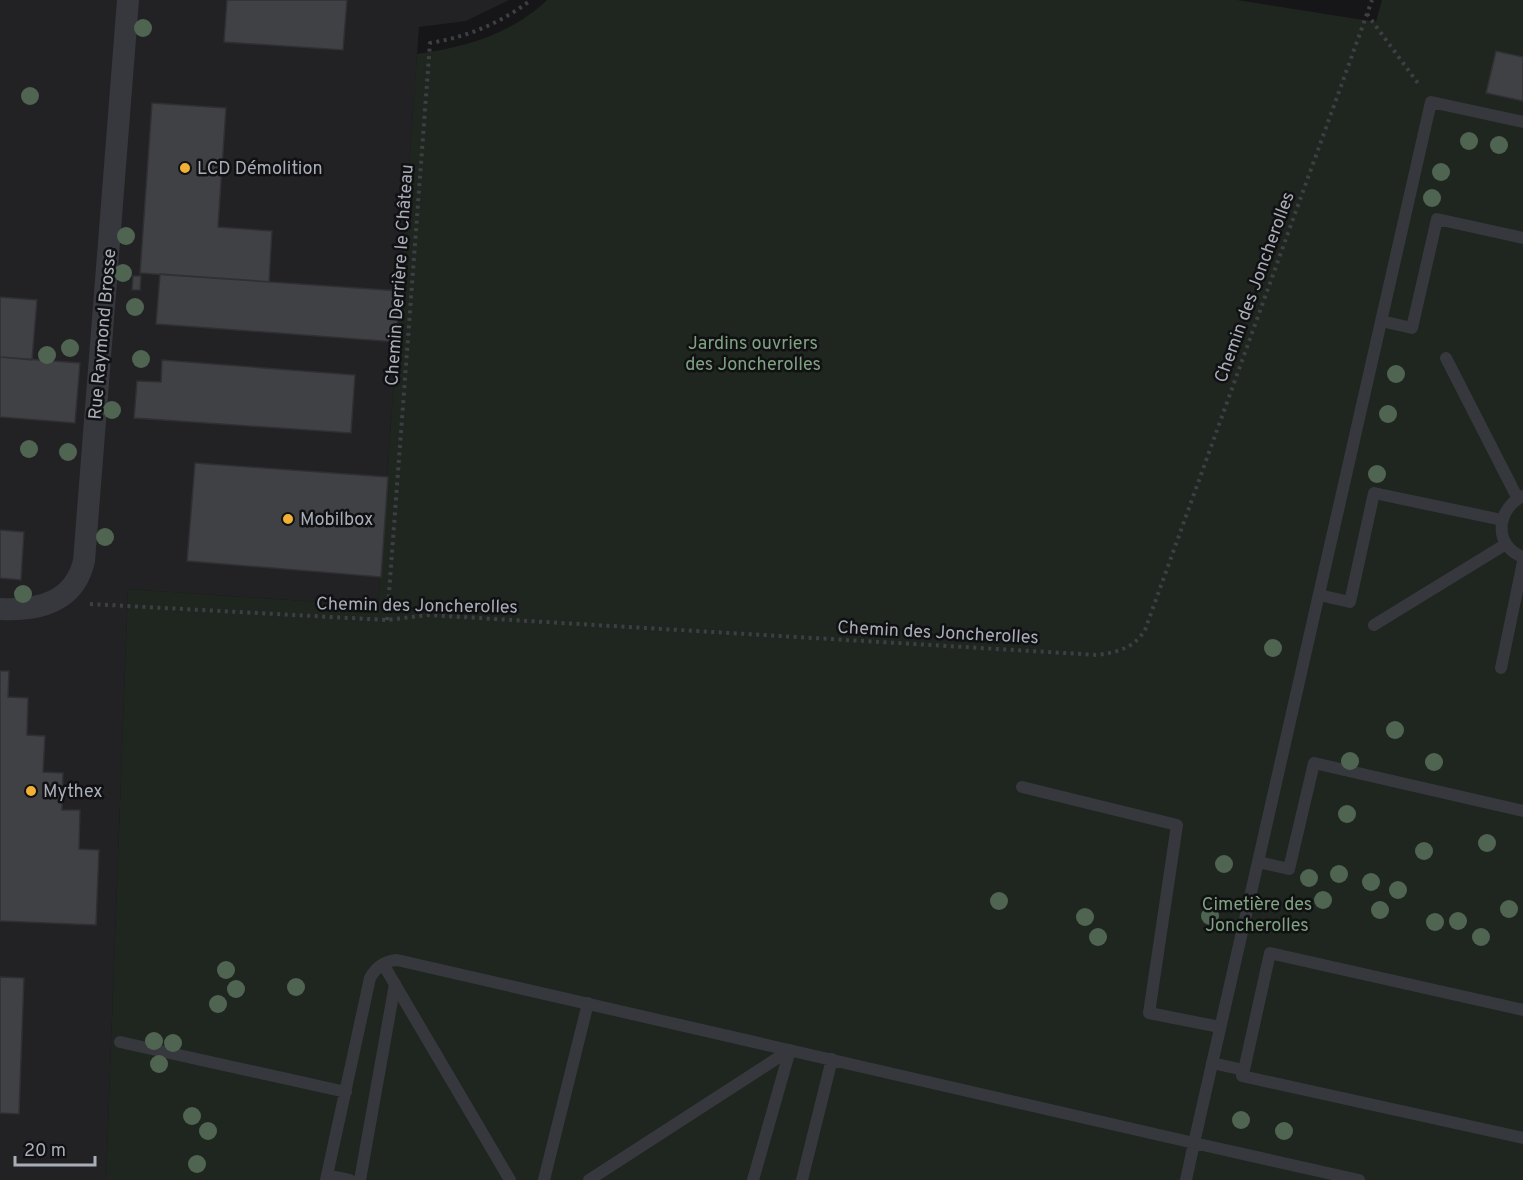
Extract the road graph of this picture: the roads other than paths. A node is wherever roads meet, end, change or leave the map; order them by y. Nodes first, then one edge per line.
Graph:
1 (128, 0) edge
2 (1523, 122) edge
3 (1523, 238) edge
4 (1380, 321) junction
5 (1446, 358) dead end
6 (1520, 497) edge
7 (1502, 520) junction
8 (1506, 544) junction
9 (1523, 557) edge
10 (1523, 562) edge
11 (1318, 595) junction
12 (0, 609) edge
13 (1374, 625) dead end
14 (1501, 668) dead end
15 (1022, 787) dead end
16 (1523, 811) edge
17 (1258, 862) junction
18 (383, 964) junction
19 (395, 984) junction
20 (588, 1003) junction
21 (1523, 1010) edge
22 (1220, 1027) junction
23 (120, 1042) dead end
24 (790, 1050) junction
25 (832, 1059) junction
26 (1212, 1063) junction
27 (1244, 1070) junction
28 (346, 1092) junction
29 (1523, 1138) edge
30 (1194, 1143) junction
31 (327, 1177) edge
32 (350, 1180) edge
33 (360, 1180) edge
34 (510, 1180) edge
35 (544, 1180) edge
36 (589, 1180) edge
37 (753, 1180) edge
38 (802, 1180) edge
39 (1186, 1180) edge
40 (1359, 1180) edge

1 - 12 street, Rue Raymond Brosse
2 - 4 lane
3 - 4 lane
4 - 11 lane
5 - 6 lane
6 - 7 lane
7 - 8 lane
7 - 11 lane
8 - 9 lane
8 - 13 lane
10 - 14 lane
11 - 17 lane
15 - 22 lane
16 - 17 lane
17 - 22 lane
18 - 19 lane
18 - 20 lane
18 - 28 lane
19 - 33 lane
19 - 34 lane
20 - 24 lane
20 - 35 lane
21 - 27 lane
22 - 26 lane
23 - 28 lane
24 - 25 lane
24 - 36 lane
24 - 37 lane
25 - 30 lane
25 - 38 lane
26 - 27 lane
26 - 30 lane
27 - 29 lane
28 - 31 lane
30 - 39 lane
30 - 40 lane
31 - 32 lane

